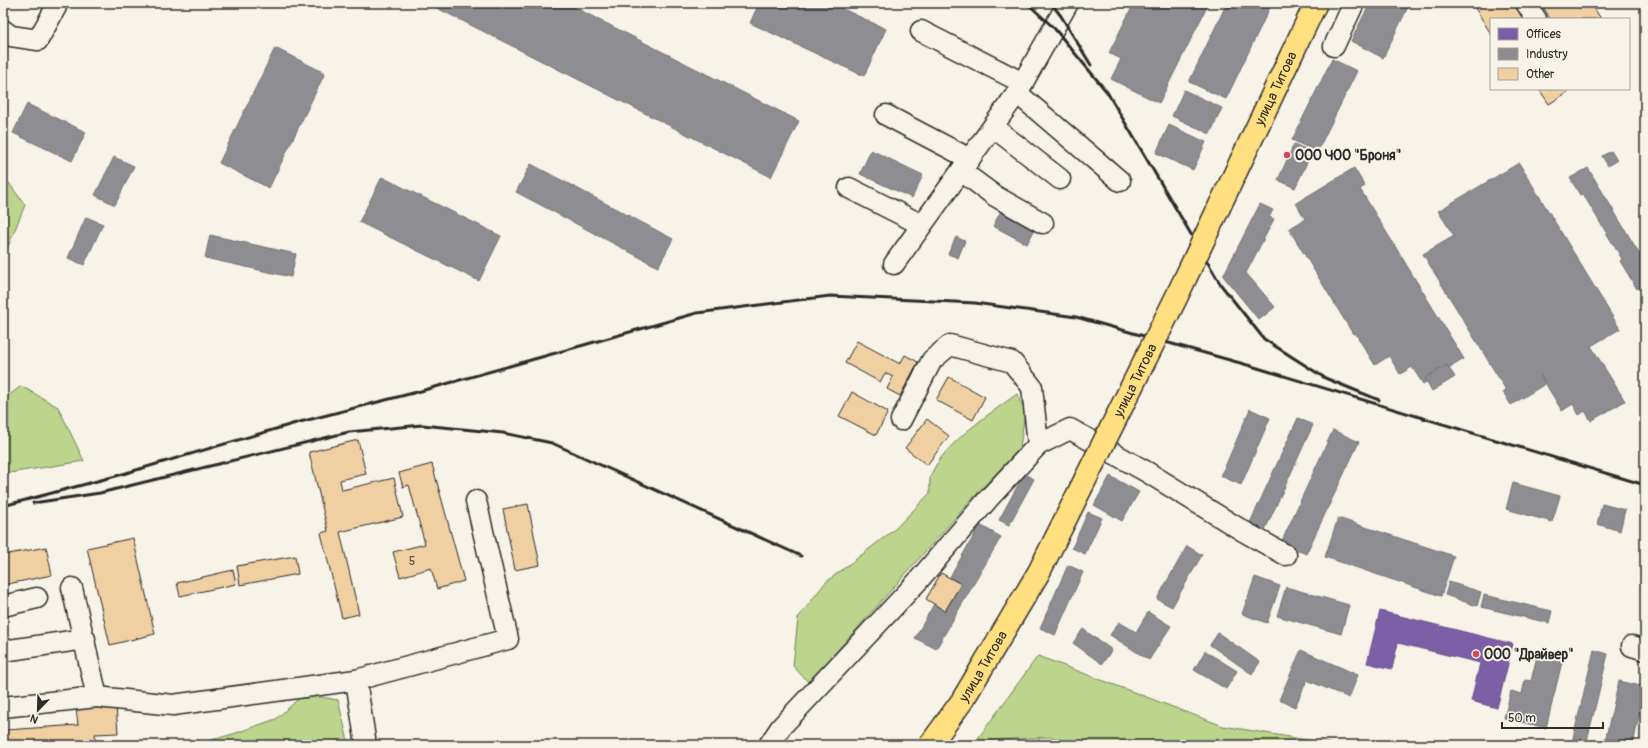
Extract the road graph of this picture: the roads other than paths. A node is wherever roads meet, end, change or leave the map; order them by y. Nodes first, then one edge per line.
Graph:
1 (1068, 3) edge
2 (1316, 3) edge
3 (1354, 3) edge
4 (1526, 3) edge
5 (56, 7) dead end
6 (1535, 18) edge
7 (3, 30) edge
8 (921, 31) dead end
9 (1334, 46) dead end
10 (1020, 88) junction
11 (886, 115) dead end
12 (993, 127) junction
13 (965, 165) junction
14 (1060, 179) dead end
15 (1120, 181) dead end
16 (849, 188) dead end
17 (1043, 223) dead end
18 (922, 225) junction
19 (894, 264) dead end
20 (901, 420) dead end
21 (1038, 445) junction
22 (476, 502) dead end
23 (1286, 555) dead end
24 (72, 588) dead end
25 (37, 598) dead end
26 (3, 606) edge
27 (85, 638) junction
28 (3, 651) edge
29 (356, 680) junction
30 (97, 697) junction
31 (3, 707) edge
32 (366, 745) edge
33 (769, 745) edge
34 (930, 745) edge

1 - 10 lane
2 - 34 main road, улица Титова, bridge
3 - 9 lane
4 - 6 lane
5 - 7 lane
8 - 10 lane
10 - 12 lane
10 - 15 lane
11 - 13 lane
12 - 13 lane
12 - 14 lane
13 - 17 lane
13 - 18 lane
16 - 18 lane
18 - 19 lane
20 - 21 lane
21 - 23 lane
21 - 33 lane
22 - 29 lane
24 - 27 lane
25 - 26 lane
27 - 28 lane
27 - 30 lane
29 - 30 lane
29 - 32 lane
30 - 31 lane

